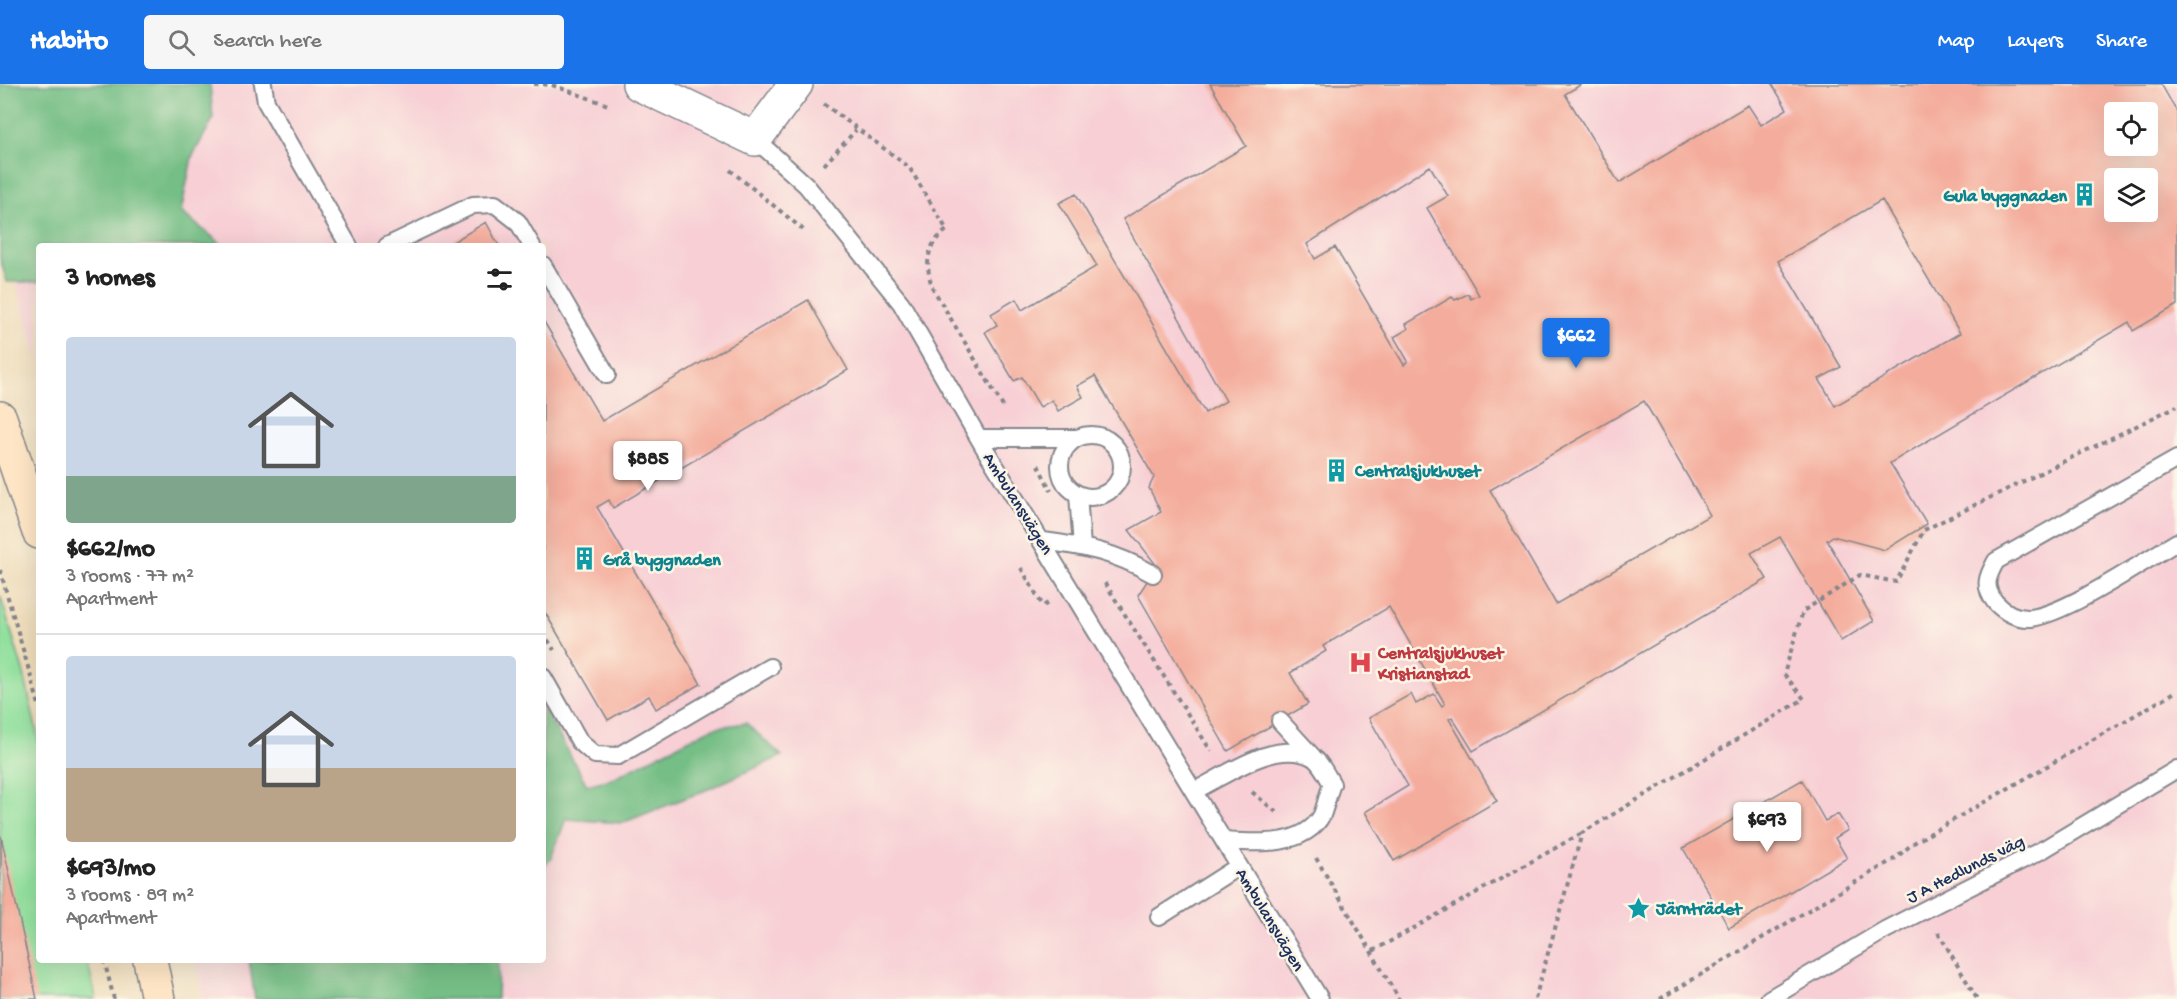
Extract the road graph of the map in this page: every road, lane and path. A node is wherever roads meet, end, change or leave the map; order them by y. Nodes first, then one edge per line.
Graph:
1 (263, 84) edge
2 (534, 84) edge
3 (796, 84) edge
4 (629, 96) edge
5 (755, 140) junction
6 (728, 169) dead end
7 (813, 238) dead end
8 (347, 243) edge
9 (393, 243) edge
10 (530, 243) edge
11 (546, 270) edge
12 (607, 375) dead end
13 (2177, 406) edge
14 (0, 418) edge
15 (979, 438) junction
16 (1076, 438) junction
17 (2177, 459) edge
18 (1078, 495) junction
19 (36, 523) edge
20 (1043, 541) junction
21 (2177, 542) edge
22 (1082, 546) junction
23 (1021, 566) dead end
24 (0, 570) edge
25 (1153, 574) dead end
26 (1072, 590) junction
27 (770, 667) dead end
28 (546, 681) edge
29 (2177, 691) edge
30 (36, 695) edge
31 (1280, 721) dead end
32 (1314, 758) junction
33 (2177, 769) edge
34 (1244, 786) dead end
35 (1194, 791) junction
36 (1302, 833) junction
37 (1582, 833) junction
38 (1224, 841) junction
39 (1239, 866) junction
40 (1160, 917) dead end
41 (1938, 932) dead end
42 (1372, 951) junction
43 (105, 963) edge
44 (151, 963) edge
45 (114, 999) edge
46 (158, 999) edge
47 (1320, 999) edge
48 (1399, 999) edge
49 (1535, 999) edge
50 (1659, 999) edge
51 (1769, 999) edge
52 (1977, 999) edge

1 - 8 lane
2 - 4 path
3 - 5 street
4 - 5 street, Ambulansvägen
5 - 15 lane, Ambulansvägen
6 - 7 path
9 - 10 lane
11 - 12 lane
13 - 37 path
14 - 19 main road
15 - 16 lane
15 - 20 lane, Ambulansvägen
16 - 18 lane
16 - 18 lane
17 - 21 lane
18 - 22 lane
20 - 22 lane
20 - 26 lane, Ambulansvägen
22 - 25 lane
23 - 26 path
24 - 30 path
26 - 35 lane, Ambulansvägen
27 - 28 lane
29 - 50 path
31 - 32 lane
32 - 35 lane
32 - 36 lane
33 - 51 lane, J A Hedlunds väg
34 - 36 path
35 - 38 lane, Ambulansvägen
36 - 38 lane
36 - 42 path
37 - 42 path
37 - 49 path
38 - 39 lane, Ambulansvägen
39 - 40 lane
39 - 47 lane, Ambulansvägen
41 - 52 path
42 - 48 path
43 - 45 path
44 - 46 main road

